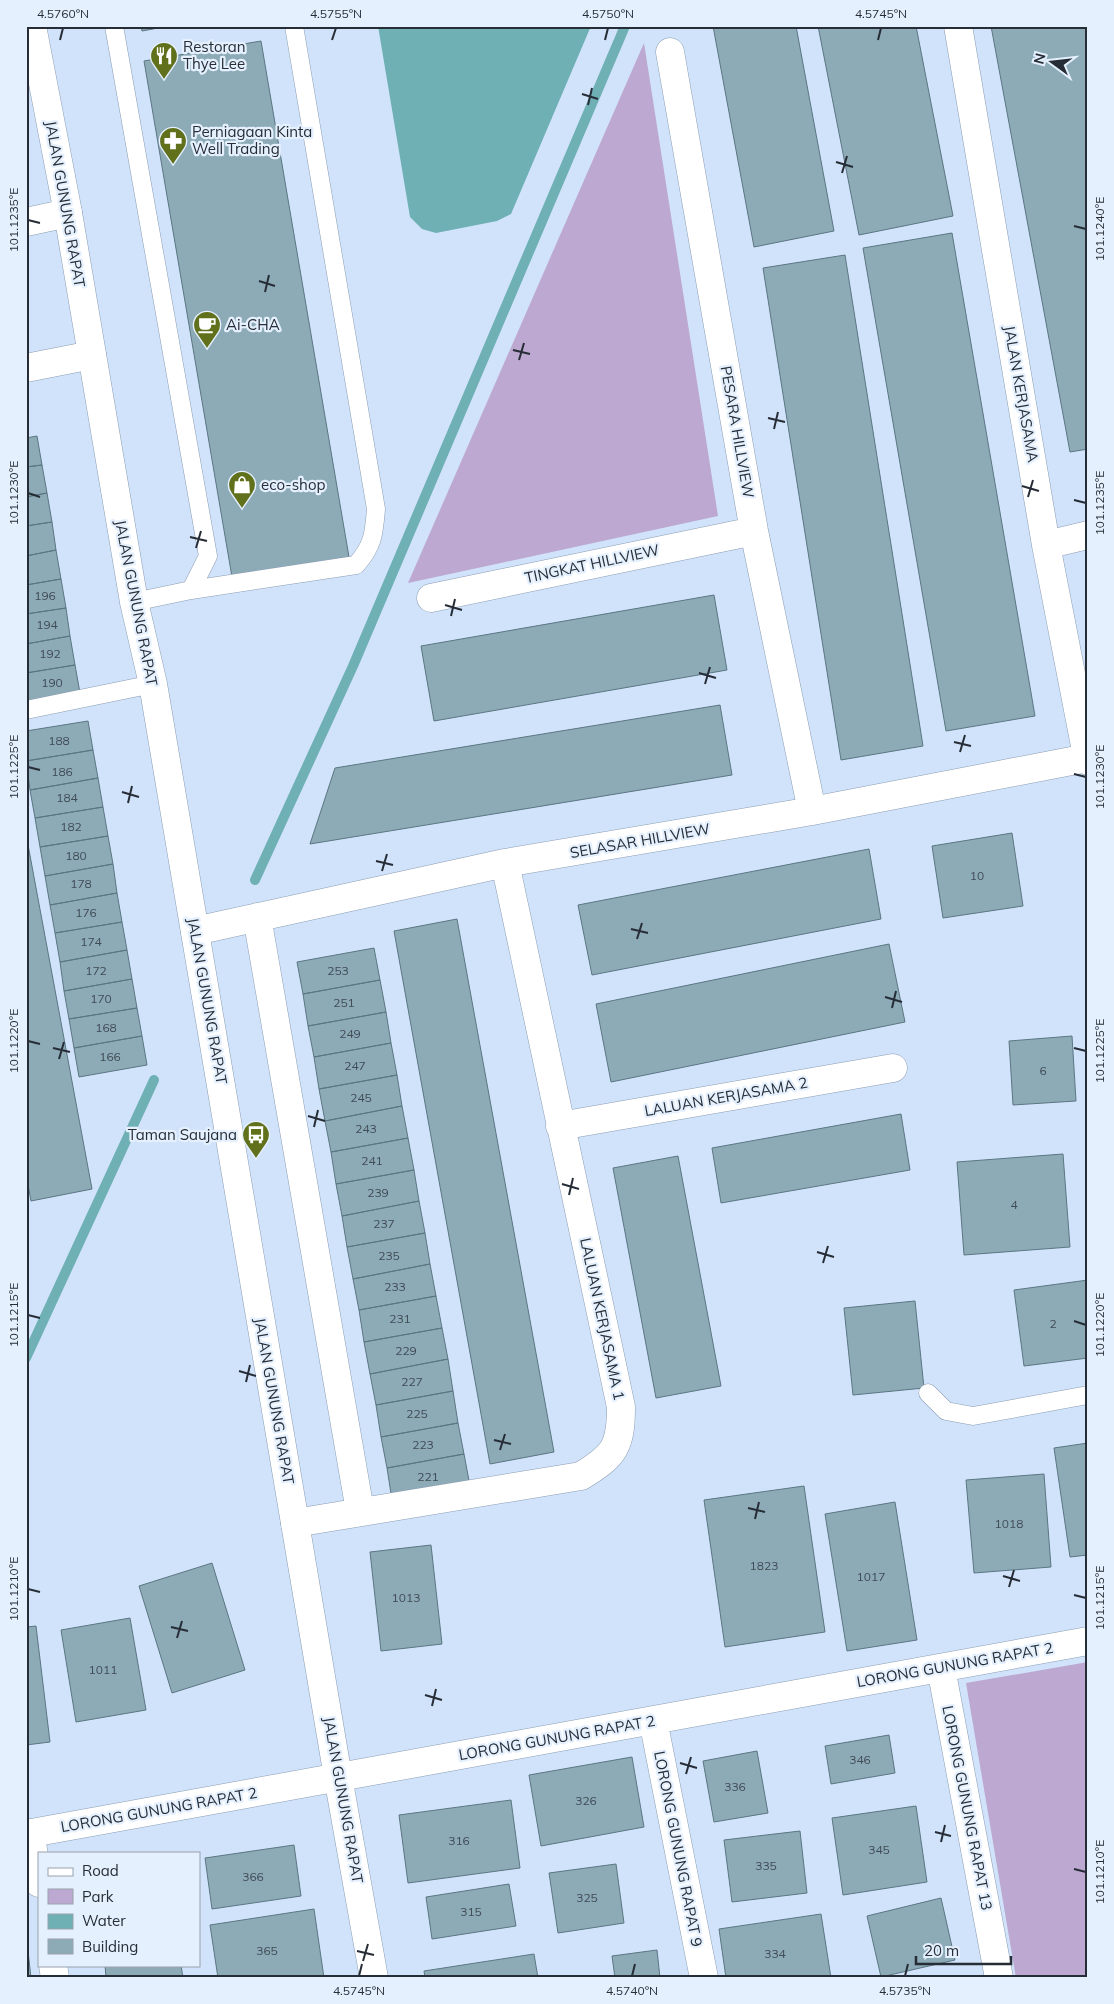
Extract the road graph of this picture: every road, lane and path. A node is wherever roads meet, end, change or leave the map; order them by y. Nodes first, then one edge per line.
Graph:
1 (32, 26) edge
2 (114, 26) edge
3 (294, 26) edge
4 (958, 26) edge
5 (670, 52) dead end
6 (68, 213) junction
7 (26, 222) edge
8 (92, 355) junction
9 (26, 368) edge
10 (754, 531) junction
11 (1088, 535) edge
12 (1046, 544) junction
13 (191, 590) junction
14 (431, 598) dead end
15 (134, 602) junction
16 (153, 684) junction
17 (26, 710) edge
18 (1088, 760) edge
19 (812, 811) junction
20 (505, 863) junction
21 (257, 917) junction
22 (195, 931) junction
23 (893, 1068) dead end
24 (560, 1126) junction
25 (928, 1393) dead end
26 (1088, 1395) edge
27 (360, 1511) junction
28 (295, 1523) junction
29 (1088, 1641) edge
30 (941, 1668) junction
31 (652, 1720) junction
32 (338, 1778) junction
33 (28, 1834) edge
34 (38, 1878) edge
35 (374, 1978) edge
36 (704, 1978) edge
37 (999, 1978) edge

1 - 6 street, JALAN GUNUNG RAPAT
2 - 13 lane
3 - 13 lane
4 - 12 street, JALAN KERJASAMA
5 - 10 street, PESARA HILLVIEW
6 - 7 street
6 - 8 street, JALAN GUNUNG RAPAT
8 - 9 street
8 - 15 street, JALAN GUNUNG RAPAT
10 - 14 street, TINGKAT HILLVIEW
10 - 19 street, PESARA HILLVIEW
11 - 12 street
12 - 18 street, JALAN KERJASAMA
13 - 15 lane
15 - 16 street, JALAN GUNUNG RAPAT
16 - 17 lane
16 - 22 street, JALAN GUNUNG RAPAT
18 - 19 street, SELASAR HILLVIEW
19 - 20 street, SELASAR HILLVIEW
20 - 21 street, SELASAR HILLVIEW
20 - 24 street, LALUAN KERJASAMA 1
21 - 22 street, SELASAR HILLVIEW
21 - 27 street
22 - 28 street, JALAN GUNUNG RAPAT
23 - 24 street, LALUAN KERJASAMA 2
24 - 27 street, LALUAN KERJASAMA 1
25 - 26 lane
27 - 28 street, LALUAN KERJASAMA 1
28 - 32 street, JALAN GUNUNG RAPAT
29 - 30 street, LORONG GUNUNG RAPAT 2
30 - 31 street, LORONG GUNUNG RAPAT 2
30 - 37 street, LORONG GUNUNG RAPAT 13
31 - 32 street, LORONG GUNUNG RAPAT 2
31 - 36 street, LORONG GUNUNG RAPAT 9
32 - 33 street, LORONG GUNUNG RAPAT 2
32 - 35 street, JALAN GUNUNG RAPAT
33 - 34 street

